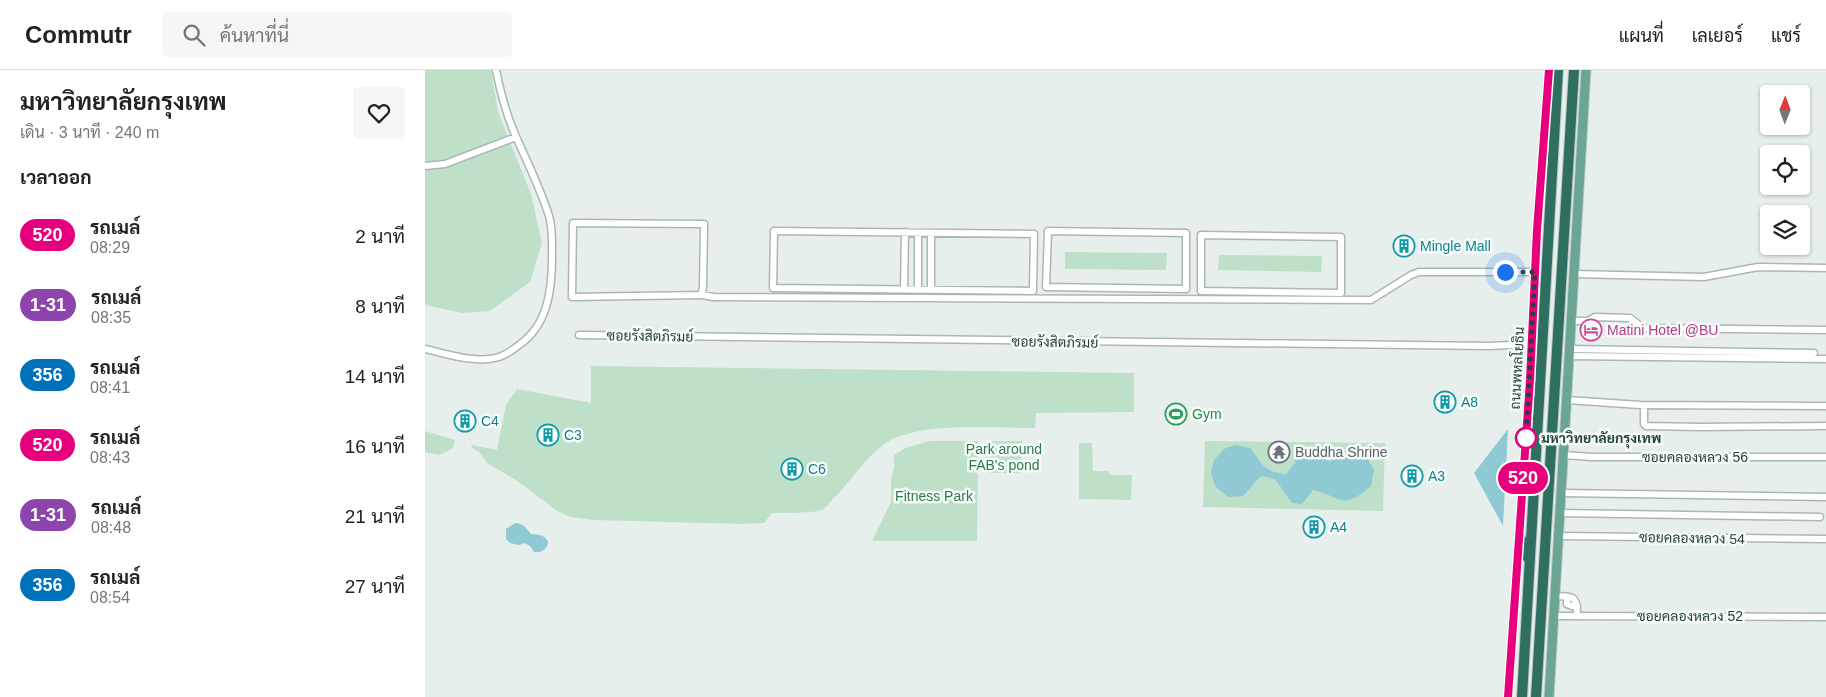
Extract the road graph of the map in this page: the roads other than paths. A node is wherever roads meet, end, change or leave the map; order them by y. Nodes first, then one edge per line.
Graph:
1 (496, 70) edge
2 (1549, 70) edge
3 (1558, 70) edge
4 (1574, 70) edge
5 (1586, 70) edge
6 (517, 137) junction
7 (425, 166) edge
8 (905, 232) junction
9 (918, 232) junction
10 (931, 233) junction
11 (1826, 268) edge
12 (1535, 272) junction
13 (1574, 274) junction
14 (1118, 289) junction
15 (904, 290) junction
16 (918, 290) junction
17 (931, 290) junction
18 (947, 290) junction
19 (1270, 292) junction
20 (701, 295) junction
21 (947, 299) junction
22 (1118, 300) junction
23 (1270, 301) junction
24 (1571, 321) junction
25 (1826, 330) edge
26 (579, 335) dead end
27 (1532, 344) junction
28 (425, 349) edge
29 (1570, 352) junction
30 (1814, 353) dead end
31 (1826, 359) edge
32 (1567, 400) junction
33 (1644, 405) junction
34 (1826, 406) edge
35 (1826, 426) edge
36 (1564, 454) junction
37 (1826, 457) edge
38 (1561, 493) junction
39 (1826, 497) edge
40 (1560, 513) junction
41 (1820, 517) dead end
42 (1519, 534) junction
43 (1559, 536) junction
44 (1826, 540) edge
45 (1530, 561) junction
46 (1555, 596) junction
47 (1567, 596) junction
48 (1575, 599) junction
49 (1584, 602) dead end
50 (1554, 616) junction
51 (1826, 617) edge
52 (1508, 697) edge
53 (1522, 697) edge
54 (1536, 697) edge
55 (1549, 697) edge

1 - 6 street
2 - 12 main road, ถนนพหลโยธิน
3 - 45 highway, ถนนพหลโยธิน
4 - 54 highway
5 - 13 main road
6 - 7 street
6 - 28 street
8 - 9 street
8 - 15 street
8 - 15 street
9 - 10 street
9 - 16 street
10 - 17 street
10 - 18 street
11 - 13 street
12 - 23 street
12 - 27 main road, ถนนพหลโยธิน
13 - 24 main road
14 - 14 street
14 - 22 street
15 - 16 street
16 - 17 street
17 - 18 street
18 - 21 street
19 - 19 street
19 - 23 street
20 - 20 street
20 - 21 street
21 - 22 street
22 - 23 street
24 - 25 street
24 - 29 main road
26 - 27 street, ซอยรังสิตภิรมย์
27 - 42 main road, ถนนพหลโยธิน
29 - 30 street
29 - 31 street
29 - 32 main road
32 - 33 street
32 - 36 main road
33 - 34 street
33 - 35 street
36 - 37 street, ซอยคลองหลวง 56
36 - 38 main road
38 - 39 street
38 - 40 main road
40 - 41 street
40 - 43 main road
42 - 45 highway
42 - 52 main road, ถนนพหลโยธิน
43 - 44 street, ซอยคลองหลวง 54
43 - 46 main road
45 - 53 highway, ถนนพหลโยธิน
46 - 47 street
46 - 50 main road
47 - 48 street
47 - 48 street
48 - 49 street
50 - 51 street, ซอยคลองหลวง 52
50 - 55 main road

